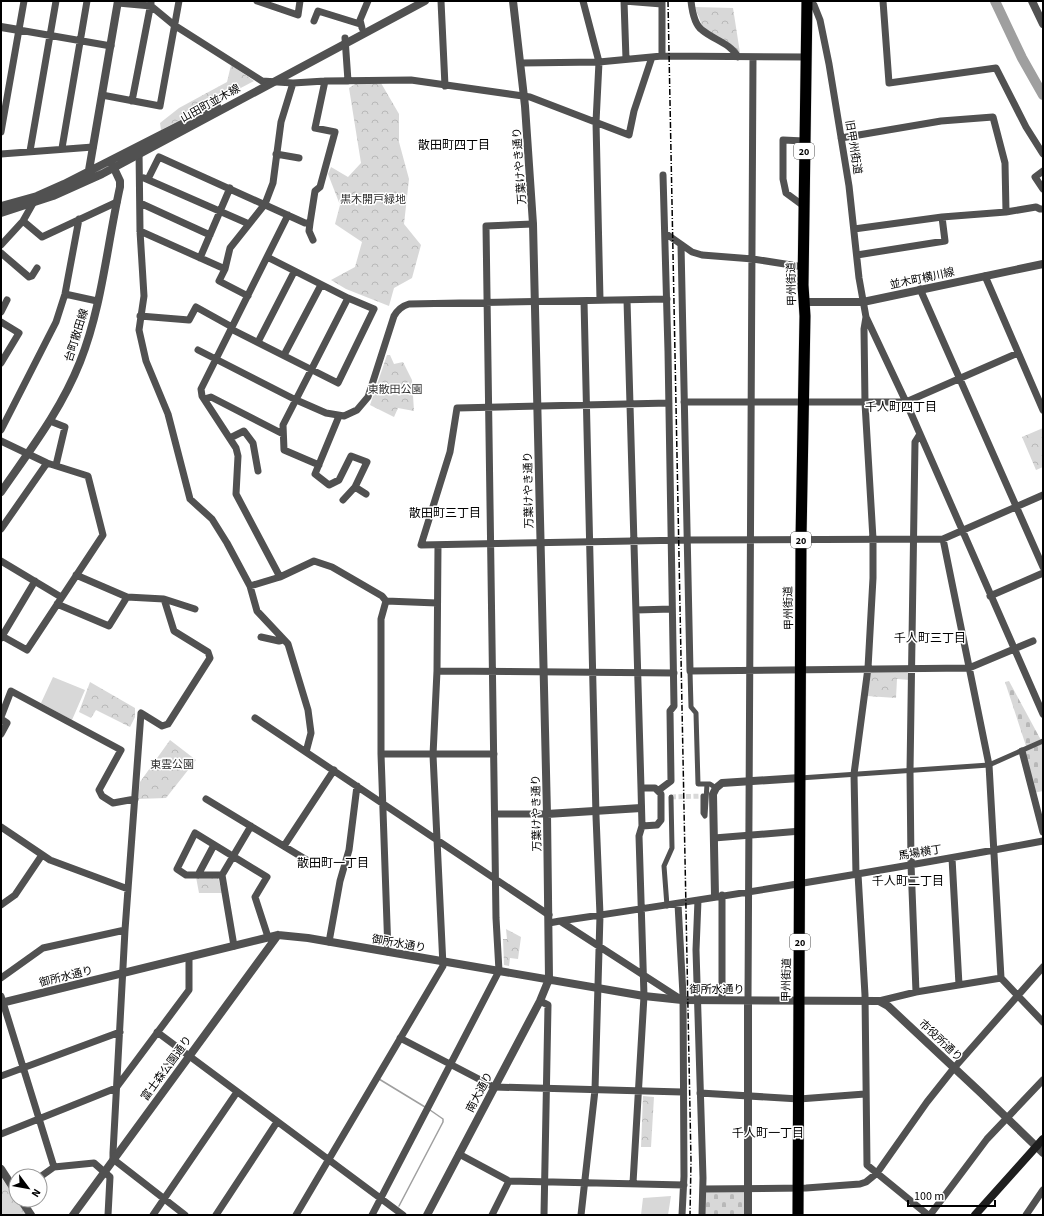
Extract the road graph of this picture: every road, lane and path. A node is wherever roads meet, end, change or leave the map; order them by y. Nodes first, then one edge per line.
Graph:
1 (24, 1) edge
2 (56, 1) edge
3 (87, 1) edge
4 (179, 1) edge
5 (257, 1) edge
6 (300, 1) edge
7 (368, 1) edge
8 (415, 1) edge
9 (426, 1) edge
10 (441, 1) edge
11 (513, 1) edge
12 (583, 1) edge
13 (624, 1) edge
14 (691, 1) edge
15 (808, 1) edge
16 (883, 1) edge
17 (1032, 1) edge
18 (118, 2) edge
19 (151, 3) edge
20 (662, 3) edge
21 (314, 21) dead end
22 (1043, 24) edge
23 (174, 25) junction
24 (1, 27) edge
25 (362, 29) junction
26 (19, 30) junction
27 (50, 35) junction
28 (81, 40) junction
29 (345, 41) junction
30 (111, 46) junction
31 (662, 56) junction
32 (652, 57) junction
33 (738, 57) junction
34 (753, 57) junction
35 (807, 57) junction
36 (626, 59) junction
37 (599, 62) junction
38 (521, 63) junction
39 (348, 80) junction
40 (262, 81) junction
41 (325, 81) junction
42 (271, 83) junction
43 (293, 83) junction
44 (445, 86) junction
45 (102, 95) junction
46 (524, 97) junction
47 (132, 101) junction
48 (207, 115) junction
49 (596, 122) junction
50 (1, 132) edge
51 (841, 138) junction
52 (804, 141) junction
53 (93, 147) junction
54 (62, 148) junction
55 (30, 151) junction
56 (139, 151) junction
57 (1, 154) edge
58 (276, 154) junction
59 (1043, 154) edge
60 (299, 158) dead end
61 (112, 164) junction
62 (1043, 171) edge
63 (663, 175) dead end
64 (88, 177) junction
65 (140, 177) junction
66 (148, 179) junction
67 (230, 188) junction
68 (1043, 189) edge
69 (36, 200) junction
70 (117, 202) junction
71 (140, 203) junction
72 (265, 204) junction
73 (1, 206) edge
74 (805, 207) junction
75 (1043, 209) edge
76 (220, 211) junction
77 (1006, 212) junction
78 (1, 213) edge
79 (288, 215) junction
80 (942, 217) junction
81 (80, 219) junction
82 (23, 221) junction
83 (249, 224) junction
84 (310, 224) junction
85 (534, 224) junction
86 (854, 229) junction
87 (140, 231) junction
88 (665, 233) junction
89 (210, 235) junction
90 (314, 240) dead end
91 (1, 245) edge
92 (681, 245) junction
93 (1, 253) edge
94 (857, 255) junction
95 (267, 257) junction
96 (200, 258) junction
97 (753, 259) junction
98 (1043, 264) edge
99 (804, 267) junction
100 (37, 268) dead end
101 (225, 269) junction
102 (294, 272) junction
103 (985, 276) junction
104 (321, 285) junction
105 (920, 290) junction
106 (65, 294) junction
107 (248, 296) junction
108 (348, 298) junction
109 (667, 299) junction
110 (8, 300) dead end
111 (600, 300) junction
112 (627, 300) junction
113 (97, 301) junction
114 (584, 301) junction
115 (487, 302) junction
116 (534, 302) junction
117 (804, 302) junction
118 (863, 302) junction
119 (1, 312) edge
120 (140, 316) junction
121 (866, 317) junction
122 (1, 322) edge
123 (232, 328) junction
124 (258, 342) junction
125 (198, 350) dead end
126 (1018, 353) junction
127 (284, 355) junction
128 (216, 359) junction
129 (1, 363) edge
130 (311, 369) junction
131 (961, 380) junction
132 (204, 399) junction
133 (294, 399) junction
134 (684, 402) junction
135 (752, 402) junction
136 (803, 402) junction
137 (906, 402) junction
138 (669, 403) junction
139 (865, 403) junction
140 (630, 404) junction
141 (586, 405) junction
142 (538, 406) junction
143 (488, 407) junction
144 (1043, 410) edge
145 (339, 416) junction
146 (50, 421) junction
147 (1, 430) edge
148 (283, 434) junction
149 (920, 434) junction
150 (230, 438) junction
151 (1, 441) edge
152 (28, 454) junction
153 (47, 463) junction
154 (56, 465) junction
155 (319, 465) junction
156 (258, 471) dead end
157 (355, 487) junction
158 (1, 492) edge
159 (366, 494) dead end
160 (1043, 494) edge
161 (343, 500) dead end
162 (1015, 507) junction
163 (1, 528) edge
164 (963, 531) junction
165 (913, 538) junction
166 (801, 539) junction
167 (873, 539) junction
168 (943, 539) junction
169 (672, 540) junction
170 (688, 540) junction
171 (751, 540) junction
172 (634, 541) junction
173 (590, 542) junction
174 (540, 543) junction
175 (490, 544) junction
176 (438, 545) junction
177 (1, 561) edge
178 (1043, 567) edge
179 (1043, 573) edge
180 (76, 575) junction
181 (280, 577) junction
182 (35, 581) junction
183 (250, 586) junction
184 (990, 596) junction
185 (127, 597) junction
186 (59, 600) junction
187 (164, 600) junction
188 (386, 600) junction
189 (437, 603) junction
190 (195, 609) dead end
191 (672, 609) junction
192 (636, 610) junction
193 (2, 637) edge
194 (261, 637) dead end
195 (283, 640) junction
196 (1033, 641) dead end
197 (1014, 649) junction
198 (868, 668) junction
199 (969, 668) junction
200 (913, 669) junction
201 (750, 670) junction
202 (802, 670) junction
203 (690, 671) junction
204 (437, 672) junction
205 (492, 672) junction
206 (543, 672) junction
207 (592, 672) junction
208 (638, 672) junction
209 (674, 673) junction
210 (1043, 714) edge
211 (1, 718) edge
212 (255, 718) dead end
213 (1, 734) edge
214 (1043, 741) edge
215 (1022, 751) junction
216 (306, 752) junction
217 (381, 754) junction
218 (494, 754) junction
219 (433, 755) junction
220 (989, 765) junction
221 (334, 770) junction
222 (910, 771) junction
223 (854, 774) junction
224 (800, 778) junction
225 (750, 781) junction
226 (707, 784) junction
227 (357, 786) junction
228 (641, 788) junction
229 (716, 788) junction
230 (659, 790) junction
231 (703, 796) dead end
232 (671, 797) dead end
233 (135, 799) junction
234 (206, 799) dead end
235 (384, 803) junction
236 (641, 808) junction
237 (596, 810) junction
238 (495, 814) junction
239 (547, 814) junction
240 (251, 826) junction
241 (642, 826) junction
242 (1, 827) edge
243 (801, 831) junction
244 (1043, 832) edge
245 (749, 836) junction
246 (714, 838) junction
247 (438, 840) junction
248 (1043, 841) edge
249 (214, 845) junction
250 (284, 846) junction
251 (993, 850) junction
252 (42, 855) junction
253 (233, 856) junction
254 (952, 858) junction
255 (310, 862) dead end
256 (911, 864) junction
257 (222, 874) junction
258 (857, 874) junction
259 (198, 875) junction
260 (496, 880) junction
261 (800, 884) junction
262 (128, 889) junction
263 (749, 891) junction
264 (719, 896) junction
265 (698, 900) junction
266 (678, 904) junction
267 (1, 905) edge
268 (667, 906) junction
269 (641, 909) junction
270 (600, 915) junction
271 (549, 919) junction
272 (560, 921) junction
273 (125, 930) junction
274 (278, 935) junction
275 (268, 937) junction
276 (329, 942) junction
277 (234, 946) junction
278 (599, 946) junction
279 (388, 952) junction
280 (189, 957) junction
281 (443, 962) junction
282 (1043, 967) edge
283 (499, 971) junction
284 (124, 973) junction
285 (643, 973) junction
286 (1, 978) edge
287 (1001, 978) junction
288 (549, 979) junction
289 (959, 985) junction
290 (597, 988) junction
291 (916, 992) junction
292 (1017, 995) junction
293 (644, 996) junction
294 (698, 999) junction
295 (722, 999) junction
296 (682, 1000) junction
297 (748, 1000) junction
298 (2, 1001) edge
299 (540, 1001) junction
300 (799, 1001) junction
301 (864, 1001) junction
302 (879, 1001) junction
303 (1043, 1022) edge
304 (120, 1032) junction
305 (157, 1032) junction
306 (400, 1038) junction
307 (190, 1055) junction
308 (450, 1065) junction
309 (24, 1068) junction
310 (954, 1068) junction
311 (1, 1076) edge
312 (1043, 1080) edge
313 (494, 1087) junction
314 (116, 1088) junction
315 (548, 1088) junction
316 (596, 1090) junction
317 (638, 1091) junction
318 (237, 1092) junction
319 (682, 1092) junction
320 (700, 1093) junction
321 (865, 1094) junction
322 (747, 1096) junction
323 (799, 1099) junction
324 (1007, 1117) junction
325 (40, 1118) junction
326 (277, 1122) junction
327 (1, 1134) edge
328 (1043, 1139) edge
329 (1036, 1146) junction
330 (1043, 1153) edge
331 (459, 1154) junction
332 (113, 1159) junction
333 (328, 1160) junction
334 (54, 1167) junction
335 (1, 1169) edge
336 (48, 1171) edge
337 (104, 1171) junction
338 (877, 1173) junction
339 (8, 1180) edge
340 (509, 1181) junction
341 (545, 1181) junction
342 (585, 1182) junction
343 (633, 1183) junction
344 (684, 1185) junction
345 (798, 1188) junction
346 (703, 1189) junction
347 (748, 1189) junction
348 (1043, 1190) edge
349 (380, 1198) junction
350 (164, 1199) junction
351 (73, 1215) edge
352 (108, 1215) edge
353 (152, 1215) edge
354 (185, 1215) edge
355 (216, 1215) edge
356 (296, 1215) edge
357 (372, 1215) edge
358 (403, 1215) edge
359 (427, 1215) edge
360 (492, 1215) edge
361 (544, 1215) edge
362 (581, 1215) edge
363 (682, 1215) edge
364 (702, 1215) edge
365 (748, 1215) edge
366 (798, 1215) edge
367 (929, 1215) edge
368 (975, 1215) edge
369 (1026, 1215) edge

1 - 26 street
2 - 27 street
3 - 28 street
4 - 23 street
5 - 6 street
7 - 25 street
8 - 25 street, 山田町並木線
9 - 25 street, 山田町並木線
10 - 44 street
11 - 38 street, 万葉けやき通り
12 - 37 street
13 - 20 street
13 - 36 street
14 - 33 street
15 - 35 highway, 甲州街道 / 20
15 - 51 street, 旧甲州街道
16 - 59 street
17 - 22 street
18 - 19 street
18 - 30 street
19 - 23 street
19 - 47 street
20 - 31 street
21 - 25 street
23 - 40 street
23 - 47 street
24 - 26 street
25 - 29 street, 山田町並木線
26 - 27 street
26 - 50 street
27 - 28 street
27 - 55 street
28 - 30 street
28 - 54 street
29 - 39 street
29 - 40 street, 山田町並木線
29 - 42 street, 山田町並木線
30 - 45 street
31 - 32 street
31 - 33 street
32 - 36 street
32 - 49 street
33 - 34 street
34 - 35 street
34 - 97 street
35 - 52 highway, 甲州街道 / 20
36 - 37 street
37 - 38 street
37 - 49 street
38 - 46 street, 万葉けやき通り
39 - 41 street
39 - 44 street
40 - 42 street
40 - 48 street, 山田町並木線
41 - 43 street
41 - 84 street
42 - 43 street
42 - 48 street, 山田町並木線
43 - 58 street
44 - 46 street
45 - 47 street
45 - 53 street
46 - 49 street
46 - 85 street, 万葉けやき通り
48 - 56 street, 山田町並木線
49 - 111 street
51 - 77 street
51 - 86 street, 旧甲州街道
52 - 74 highway, 甲州街道 / 20
52 - 74 street
53 - 54 street
53 - 64 street
54 - 55 street
55 - 57 street
56 - 61 street, 山田町並木線
56 - 65 street
58 - 60 street
58 - 72 street
61 - 64 street, 山田町並木線
61 - 70 street, 台町散田線
62 - 68 street
63 - 88 street
64 - 69 street, 山田町並木線
65 - 66 street
65 - 71 street
66 - 67 street
66 - 76 street
67 - 72 street
67 - 76 street
69 - 73 street, 山田町並木線
69 - 78 street, 山田町並木線
69 - 82 street
70 - 81 street
70 - 113 street, 台町散田線
71 - 87 street
71 - 89 street
72 - 79 street
72 - 83 street
74 - 99 highway, 甲州街道 / 20
75 - 77 street
76 - 83 street
76 - 89 street
77 - 80 street
79 - 84 street
79 - 95 street
80 - 86 street
80 - 94 street
81 - 82 street
81 - 106 street
82 - 91 street
83 - 101 street
84 - 90 street
85 - 115 street
85 - 116 street, 万葉けやき通り
86 - 94 street, 旧甲州街道
87 - 96 street
87 - 120 street
88 - 92 street
88 - 109 street
89 - 96 street
92 - 97 street
92 - 134 street
93 - 100 street
94 - 118 street, 旧甲州街道
95 - 102 street
95 - 107 street
96 - 101 street
97 - 99 street
97 - 135 street
98 - 103 street, 並木町横川線
99 - 117 highway, 甲州街道 / 20
101 - 107 street
102 - 104 street
102 - 124 street
103 - 105 street, 並木町横川線
103 - 126 street
104 - 108 street
104 - 127 street
105 - 118 street, 並木町横川線
105 - 131 street
106 - 113 street
106 - 147 street
107 - 123 street
108 - 130 street
108 - 130 street
109 - 112 street
109 - 138 street
110 - 119 street
111 - 112 street
111 - 114 street
112 - 140 street
113 - 146 street, 台町散田線
114 - 116 street
114 - 141 street
115 - 116 street
115 - 143 street
115 - 145 street
116 - 142 street, 万葉けやき通り
117 - 118 street, 並木町横川線
117 - 136 highway, 甲州街道 / 20
118 - 121 street, 旧甲州街道
120 - 123 street
120 - 183 street
121 - 137 street
121 - 139 street
122 - 129 street
123 - 124 street
123 - 128 street
124 - 127 street
125 - 128 street
126 - 131 street
126 - 144 street
127 - 130 street
128 - 132 street
128 - 133 street
130 - 133 street
131 - 137 street
131 - 162 street
132 - 148 street
132 - 150 street
133 - 145 street
133 - 148 street
134 - 135 street
134 - 170 street
135 - 136 street
135 - 171 street
136 - 139 street
136 - 166 highway, 甲州街道 / 20
137 - 139 street
137 - 149 street
138 - 140 street
138 - 169 street
139 - 167 street
140 - 141 street
140 - 172 street
141 - 142 street
141 - 173 street
142 - 143 street
142 - 174 street, 万葉けやき通り
143 - 175 street
143 - 176 street
145 - 155 street
146 - 152 street, 台町散田線
146 - 154 street
148 - 155 street
149 - 164 street
149 - 165 street
150 - 156 street
150 - 181 street
151 - 152 street
152 - 153 street
152 - 158 street, 台町散田線
153 - 154 street
153 - 163 street
154 - 180 street
155 - 157 street
157 - 159 street
157 - 161 street
160 - 162 street
162 - 164 street
162 - 178 street
164 - 168 street
164 - 184 street
165 - 167 street
165 - 168 street
165 - 200 street
166 - 167 street
166 - 171 street
166 - 202 highway, 甲州街道 / 20
167 - 198 street
168 - 199 street
169 - 170 street
169 - 172 street
169 - 191 street
170 - 171 street
170 - 203 street
171 - 201 street
172 - 173 street
172 - 192 street
173 - 174 street
173 - 207 street
174 - 175 street
174 - 206 street, 万葉けやき通り
175 - 176 street
175 - 205 street
176 - 189 street
177 - 182 street
179 - 184 street
180 - 185 street
180 - 186 street
181 - 183 street
181 - 188 street
182 - 186 street
182 - 193 street
183 - 195 street
184 - 197 street
185 - 186 street
185 - 187 street
186 - 193 street
187 - 190 street
187 - 233 street
188 - 189 street
188 - 217 street
189 - 204 street
191 - 192 street
191 - 209 street
192 - 208 street
194 - 195 street
195 - 216 street
196 - 197 street
197 - 199 street
197 - 210 street
198 - 200 street
198 - 202 street
198 - 223 street
199 - 200 street
199 - 220 street
200 - 222 street
201 - 202 street
201 - 203 street
201 - 225 street
202 - 224 highway, 甲州街道 / 20
203 - 226 street
204 - 205 street
204 - 219 street
205 - 206 street
205 - 218 street
206 - 207 street
206 - 239 street, 万葉けやき通り
207 - 208 street
207 - 237 street
208 - 209 street
208 - 228 street
209 - 230 street
211 - 213 street
211 - 233 street
212 - 216 street
214 - 215 street
215 - 220 street
215 - 244 street
216 - 221 street
217 - 219 street
217 - 235 street
218 - 219 street
218 - 238 street
219 - 247 street
220 - 222 street
220 - 251 street
221 - 227 street
221 - 250 street
222 - 223 street
222 - 256 street
223 - 224 street
223 - 258 street
224 - 225 street
224 - 243 highway, 甲州街道 / 20
225 - 229 street
225 - 245 street
226 - 229 street
226 - 231 street
227 - 235 street
227 - 276 street
228 - 230 street
228 - 236 street
229 - 246 street
230 - 241 street
232 - 268 street
233 - 262 street
234 - 240 street
235 - 247 street
235 - 279 street
236 - 237 street
236 - 241 street
237 - 239 street
237 - 270 street
238 - 239 street
238 - 260 street
239 - 271 street, 万葉けやき通り
240 - 250 street
240 - 253 street
241 - 269 street
242 - 252 street
243 - 245 street
243 - 261 highway, 甲州街道 / 20
245 - 246 street
245 - 263 street
246 - 264 street
247 - 260 street
247 - 281 street
248 - 251 street, 馬場横丁
249 - 253 street
249 - 259 street
249 - 259 street
250 - 255 street
251 - 254 street, 馬場横丁
251 - 287 street
252 - 262 street
252 - 267 street
253 - 257 street
253 - 275 street
254 - 256 street, 馬場横丁
254 - 289 street
256 - 258 street, 馬場横丁
256 - 291 street
257 - 259 street
257 - 277 street
258 - 261 street, 馬場横丁
258 - 301 street
260 - 271 street
260 - 283 street
261 - 263 street, 馬場横丁
261 - 300 highway, 甲州街道 / 20
262 - 273 street
263 - 264 street, 馬場横丁
263 - 297 street
264 - 265 street, 馬場横丁
264 - 295 street
265 - 266 street, 馬場横丁
265 - 294 street
266 - 268 street, 馬場横丁
266 - 296 street
268 - 269 street, 馬場横丁
269 - 270 street, 馬場横丁
269 - 285 street
270 - 272 street, 馬場横丁
270 - 278 street
271 - 272 street, 馬場横丁
271 - 288 street, 万葉けやき通り
272 - 278 street
273 - 284 street
273 - 286 street
274 - 275 street, 御所水通り
274 - 276 street, 御所水通り
274 - 307 street, 富士森公園通り
275 - 277 street, 御所水通り
276 - 279 street, 御所水通り
277 - 280 street, 御所水通り
278 - 285 street
278 - 290 street
279 - 281 street, 御所水通り
280 - 284 street, 御所水通り
280 - 305 street
281 - 283 street, 御所水通り
281 - 306 street
282 - 292 street
283 - 288 street, 御所水通り
283 - 308 street
284 - 298 street, 御所水通り
284 - 304 street
285 - 293 street
285 - 296 street
287 - 289 street
287 - 292 street
288 - 290 street, 御所水通り
288 - 299 street, 南大通り
289 - 291 street
290 - 293 street, 御所水通り
290 - 316 street
291 - 302 street
292 - 303 street
292 - 310 street
293 - 296 street, 御所水通り
293 - 317 street
294 - 295 street, 御所水通り
294 - 296 street, 御所水通り
294 - 320 street
295 - 297 street, 御所水通り
296 - 319 street
297 - 300 street, 御所水通り
297 - 322 street
298 - 309 street
299 - 313 street, 南大通り
299 - 315 street
300 - 301 street
300 - 323 highway, 甲州街道 / 20
301 - 302 street
301 - 321 street
302 - 310 street, 市役所通り
304 - 309 street
304 - 314 street
305 - 307 street
305 - 314 street
306 - 308 street
306 - 333 street
307 - 318 street
307 - 332 street, 富士森公園通り
308 - 313 street
308 - 349 street
309 - 311 street
309 - 325 street
310 - 324 street, 市役所通り
310 - 338 street
312 - 324 street
313 - 315 street
313 - 331 street, 南大通り
314 - 325 street
314 - 332 street
315 - 316 street
315 - 341 street
316 - 317 street
316 - 342 street
317 - 319 street
317 - 343 street
318 - 326 street
318 - 350 street
319 - 344 street
320 - 322 street
320 - 346 street
321 - 323 street
321 - 338 street
322 - 323 street
322 - 347 street
323 - 345 highway, 甲州街道 / 20
324 - 329 street, 市役所通り
324 - 367 street
325 - 327 street
325 - 334 street
326 - 333 street
326 - 355 street
328 - 329 main road
329 - 330 street, 市役所通り
329 - 368 main road
331 - 340 street
331 - 359 street, 南大通り
332 - 337 street, 富士森公園通り
332 - 350 street
333 - 349 street
333 - 356 street
334 - 336 street
334 - 337 street
335 - 339 street
337 - 351 street, 富士森公園通り
337 - 352 street
338 - 345 street
338 - 367 street
340 - 341 street
340 - 360 street
341 - 342 street
341 - 361 street
342 - 343 street
342 - 362 street
343 - 344 street
344 - 363 street
345 - 347 street
345 - 366 highway, 甲州街道 / 20
346 - 347 street
346 - 364 street
347 - 365 street
348 - 369 street
349 - 357 street
349 - 358 street
350 - 353 street
350 - 354 street

